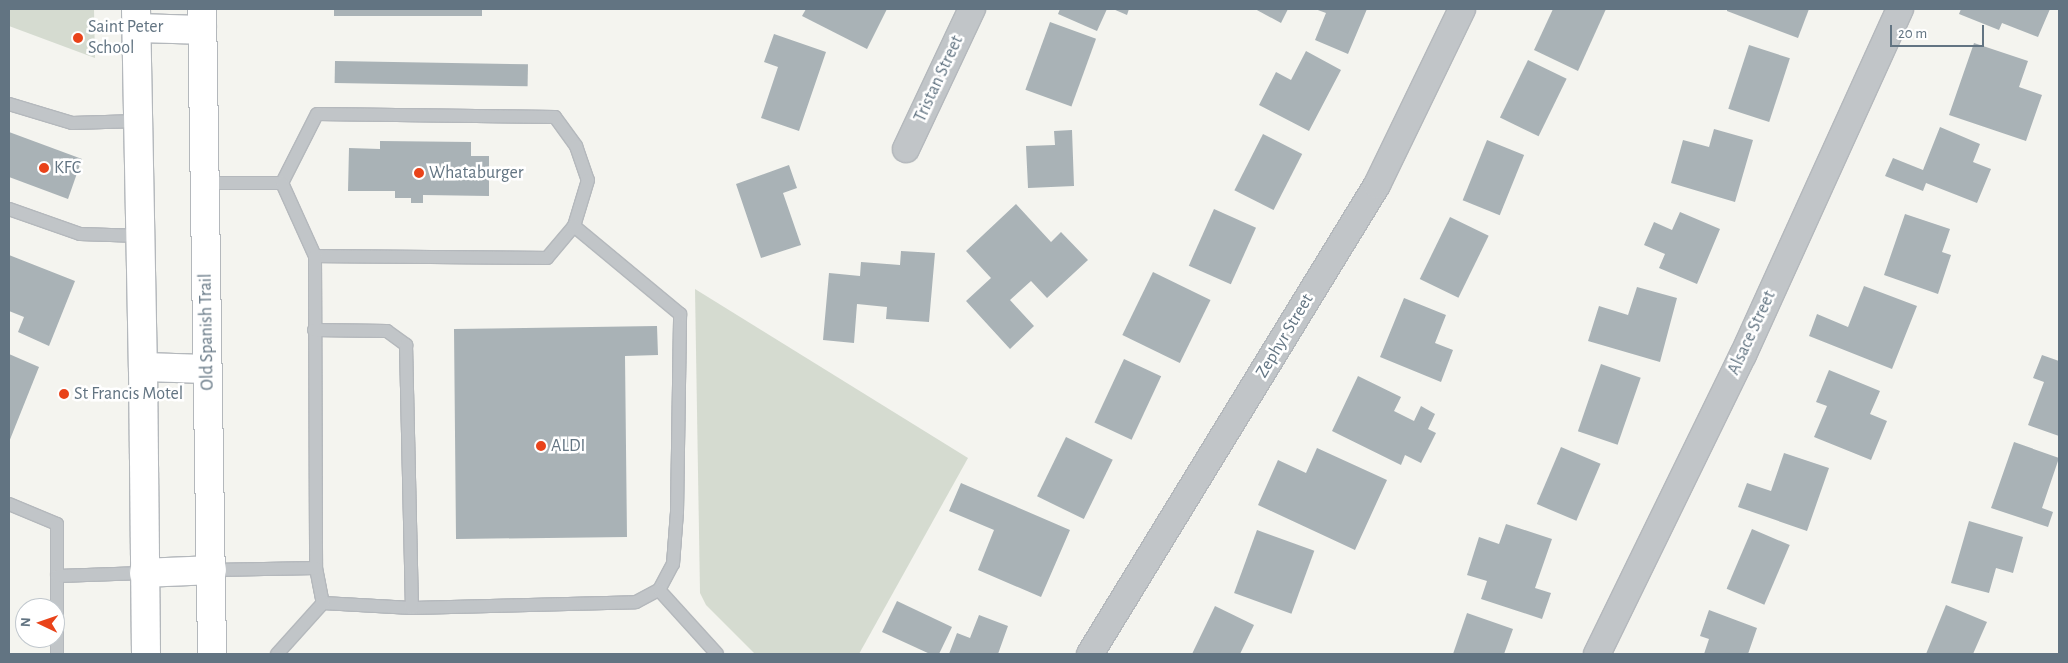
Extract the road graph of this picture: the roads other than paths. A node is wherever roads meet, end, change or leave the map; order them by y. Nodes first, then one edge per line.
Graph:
1 (972, 9) edge
2 (1462, 9) edge
3 (1900, 9) edge
4 (136, 18) edge
5 (202, 20) edge
6 (9, 104) edge
7 (138, 121) junction
8 (906, 149) dead end
9 (205, 183) junction
10 (282, 183) junction
11 (9, 210) edge
12 (574, 226) junction
13 (141, 236) junction
14 (315, 256) junction
15 (314, 330) junction
16 (143, 367) junction
17 (207, 369) junction
18 (9, 504) edge
19 (316, 568) junction
20 (212, 570) junction
21 (144, 573) junction
22 (57, 576) junction
23 (659, 590) junction
24 (323, 603) junction
25 (412, 608) junction
26 (57, 654) edge
27 (146, 654) edge
28 (212, 654) edge
29 (277, 654) edge
30 (717, 654) edge
31 (1090, 654) edge
32 (1597, 654) edge

1 - 8 street, Tristan Street
2 - 31 street, Zephyr Street
3 - 32 street, Alsace Street
4 - 5 main road
4 - 7 main road
5 - 9 main road, Old Spanish Trail
6 - 7 lane
7 - 13 main road
9 - 10 lane
9 - 17 main road, Old Spanish Trail
10 - 12 lane
10 - 14 lane
11 - 13 lane
12 - 14 lane
12 - 23 lane
13 - 16 main road
14 - 15 lane
15 - 19 lane
15 - 25 lane
16 - 17 main road
16 - 21 main road
17 - 20 main road, Old Spanish Trail
18 - 22 lane
19 - 20 lane
19 - 24 lane
20 - 21 main road
20 - 28 main road, Old Spanish Trail
21 - 22 lane
21 - 27 main road
22 - 26 lane
23 - 25 lane
23 - 30 lane
24 - 25 lane
24 - 29 lane

